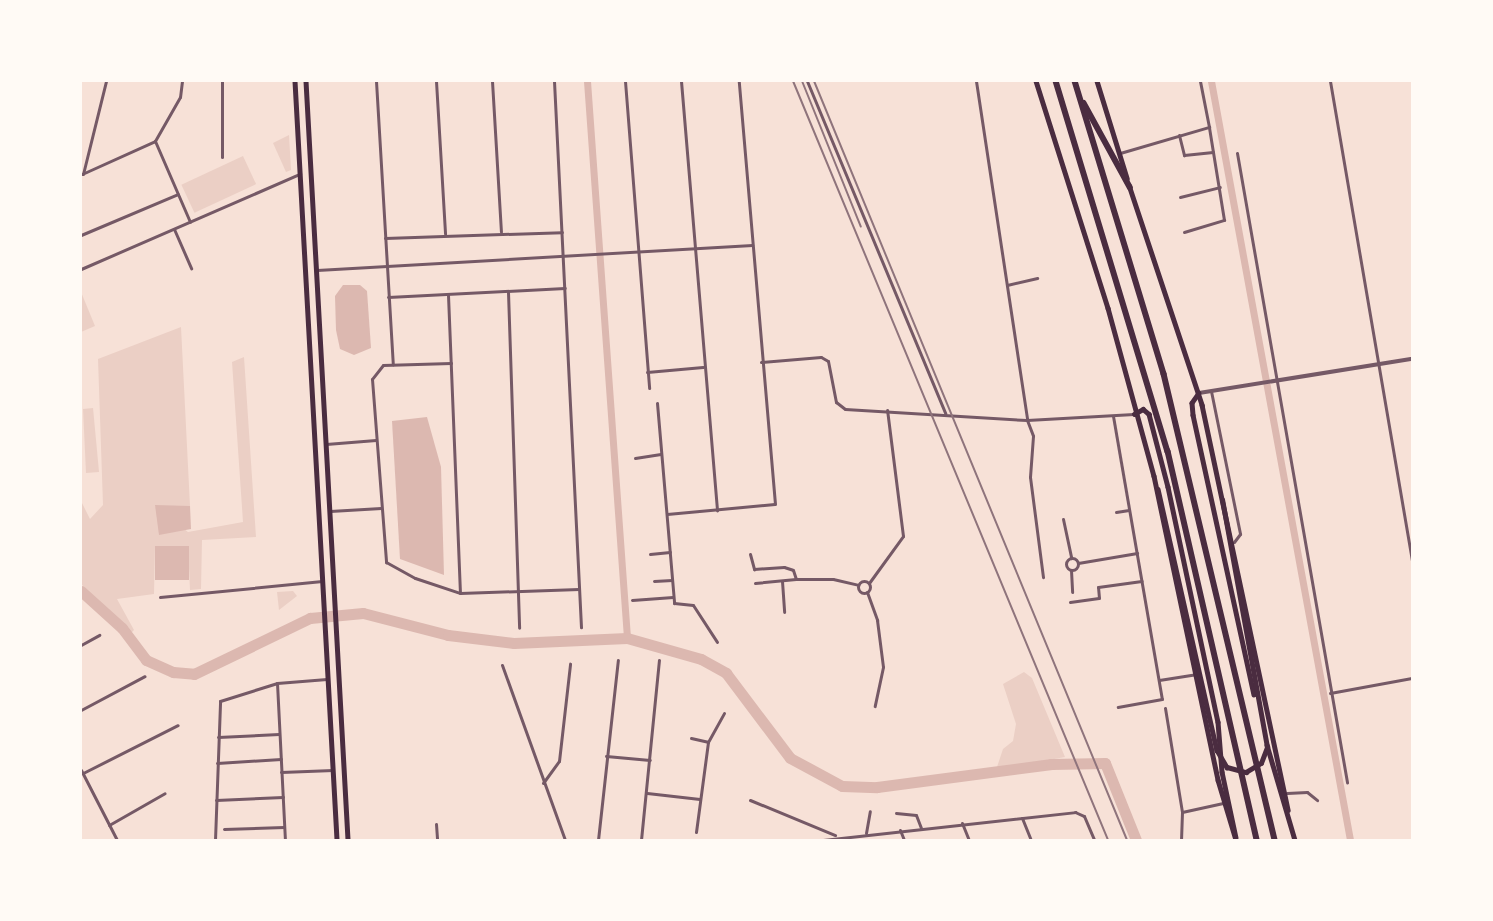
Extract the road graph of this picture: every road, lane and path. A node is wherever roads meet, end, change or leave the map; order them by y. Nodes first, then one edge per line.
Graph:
1 (106, 81) edge
2 (182, 81) edge
3 (222, 81) edge
4 (295, 81) edge
5 (306, 81) edge
6 (376, 81) edge
7 (436, 81) edge
8 (492, 81) edge
9 (554, 81) edge
10 (625, 81) edge
11 (681, 81) edge
12 (739, 81) edge
13 (807, 81) edge
14 (976, 81) edge
15 (1036, 81) edge
16 (1055, 81) edge
17 (1075, 81) edge
18 (1097, 81) edge
19 (1200, 81) edge
20 (1330, 81) edge
21 (1077, 90) junction
22 (1209, 127) junction
23 (1179, 135) junction
24 (155, 141) junction
25 (1213, 152) junction
26 (1120, 153) junction
27 (1237, 153) dead end
28 (222, 157) dead end
29 (82, 174) edge
30 (300, 174) junction
31 (311, 174) junction
32 (1130, 187) junction
33 (1220, 187) junction
34 (178, 194) junction
35 (1180, 197) dead end
36 (190, 222) junction
37 (174, 229) junction
38 (501, 232) junction
39 (562, 232) junction
40 (1184, 232) dead end
41 (445, 234) junction
42 (81, 235) edge
43 (385, 238) junction
44 (752, 245) junction
45 (695, 248) junction
46 (637, 253) junction
47 (563, 258) junction
48 (387, 267) junction
49 (191, 268) dead end
50 (81, 269) edge
51 (317, 270) junction
52 (305, 275) junction
53 (1037, 278) dead end
54 (1007, 285) junction
55 (565, 288) junction
56 (508, 292) junction
57 (448, 295) junction
58 (388, 297) junction
59 (1412, 359) edge
60 (761, 362) junction
61 (451, 363) junction
62 (392, 364) junction
63 (1378, 365) junction
64 (703, 367) junction
65 (647, 372) junction
66 (1274, 382) junction
67 (649, 388) dead end
68 (1211, 391) junction
69 (1199, 393) junction
70 (657, 403) dead end
71 (1202, 405) junction
72 (887, 410) junction
73 (944, 413) junction
74 (1134, 414) junction
75 (1193, 415) junction
76 (1113, 416) junction
77 (1027, 420) junction
78 (376, 440) junction
79 (326, 444) junction
80 (661, 454) junction
81 (636, 458) dead end
82 (1216, 465) junction
83 (1204, 466) junction
84 (1154, 476) junction
85 (316, 478) junction
86 (328, 478) junction
87 (1222, 491) junction
88 (381, 508) junction
89 (718, 510) junction
90 (1129, 510) junction
91 (330, 511) junction
92 (1116, 512) dead end
93 (667, 514) junction
94 (1063, 519) dead end
95 (1234, 542) junction
96 (670, 552) junction
97 (1137, 553) junction
98 (650, 554) dead end
99 (750, 554) dead end
100 (1070, 558) junction
101 (1078, 563) junction
102 (1412, 563) edge
103 (1072, 570) junction
104 (1044, 578) dead end
105 (796, 579) junction
106 (672, 580) junction
107 (782, 580) junction
108 (322, 581) junction
109 (1142, 581) junction
110 (654, 582) dead end
111 (756, 583) dead end
112 (869, 583) junction
113 (858, 585) junction
114 (579, 589) junction
115 (867, 592) junction
116 (1072, 592) dead end
117 (460, 593) junction
118 (517, 593) junction
119 (160, 597) dead end
120 (673, 597) junction
121 (632, 600) dead end
122 (1070, 602) dead end
123 (784, 612) dead end
124 (581, 627) dead end
125 (519, 628) dead end
126 (99, 635) dead end
127 (717, 642) dead end
128 (81, 645) edge
129 (618, 660) dead end
130 (659, 660) dead end
131 (570, 664) dead end
132 (502, 665) dead end
133 (1196, 674) junction
134 (145, 676) dead end
135 (327, 678) junction
136 (1412, 678) edge
137 (1160, 680) junction
138 (277, 683) junction
139 (1330, 693) junction
140 (875, 706) dead end
141 (1118, 707) dead end
142 (1165, 708) dead end
143 (81, 710) edge
144 (724, 713) dead end
145 (178, 725) dead end
146 (279, 734) junction
147 (218, 737) junction
148 (691, 738) dead end
149 (708, 742) junction
150 (606, 756) junction
151 (281, 759) junction
152 (650, 760) junction
153 (217, 763) junction
154 (333, 770) junction
155 (82, 771) edge
156 (281, 772) junction
157 (1347, 782) dead end
158 (543, 783) junction
159 (165, 793) dead end
160 (647, 793) junction
161 (1287, 793) junction
162 (283, 797) junction
163 (700, 799) junction
164 (216, 800) junction
165 (750, 800) dead end
166 (1317, 800) dead end
167 (1223, 803) junction
168 (1288, 810) junction
169 (870, 811) dead end
170 (1182, 812) junction
171 (896, 814) dead end
172 (1022, 818) junction
173 (110, 824) junction
174 (436, 824) dead end
175 (962, 824) junction
176 (284, 827) junction
177 (921, 828) junction
178 (224, 829) dead end
179 (900, 830) junction
180 (696, 832) dead end
181 (866, 833) junction
182 (842, 835) junction
183 (836, 836) junction
184 (117, 840) edge
185 (216, 840) edge
186 (285, 840) edge
187 (337, 840) edge
188 (348, 840) edge
189 (436, 840) edge
190 (566, 840) edge
191 (598, 840) edge
192 (641, 840) edge
193 (823, 840) edge
194 (844, 840) edge
195 (904, 840) edge
196 (969, 840) edge
197 (1031, 840) edge
198 (1094, 840) edge
199 (1181, 840) edge
200 (1236, 840) edge
201 (1256, 840) edge
202 (1275, 840) edge
203 (1295, 840) edge

1 - 29 street
2 - 24 street
3 - 28 street
4 - 30 main road
5 - 31 main road
6 - 43 street
7 - 41 street
8 - 38 street
9 - 39 street
10 - 46 street
11 - 45 street
12 - 44 street
13 - 73 street
14 - 54 street
15 - 74 main road
16 - 201 highway
17 - 21 highway
18 - 26 main road
19 - 22 street
20 - 63 street
21 - 32 highway
21 - 202 highway
22 - 23 street
22 - 25 street
23 - 25 street
23 - 26 street
24 - 29 street
24 - 34 street
25 - 33 street
26 - 32 main road
27 - 66 street
30 - 31 main road
30 - 36 street
30 - 52 main road
31 - 51 main road
32 - 69 main road
33 - 35 street
33 - 40 street
34 - 36 street
34 - 42 street
36 - 37 street
37 - 49 street
37 - 50 street
38 - 39 street
38 - 41 street
39 - 47 street
41 - 43 street
43 - 48 street
44 - 45 street
44 - 60 street
45 - 46 street
45 - 64 street
46 - 47 street
46 - 65 street
47 - 48 street
47 - 55 street
48 - 51 street
48 - 58 street
51 - 52 main road
51 - 79 main road
52 - 85 main road
53 - 54 street
54 - 77 street
55 - 56 street
55 - 114 street
56 - 57 street
56 - 118 street
57 - 58 street
57 - 61 street
58 - 62 street
59 - 63 street
60 - 72 street
60 - 89 street
61 - 62 street
61 - 117 street
62 - 78 street
63 - 66 street
63 - 102 street
64 - 65 street
64 - 89 street
65 - 67 street
66 - 68 street
66 - 139 street
68 - 69 street
68 - 95 street
69 - 71 main road
69 - 75 main road
70 - 80 street
71 - 75 main road
71 - 82 main road
72 - 73 street
72 - 112 street
73 - 77 street
74 - 76 street
74 - 84 main road
74 - 200 main road
75 - 83 main road
76 - 77 street
76 - 90 street
77 - 104 street
78 - 79 street
78 - 88 street
79 - 86 main road
80 - 81 street
80 - 93 street
82 - 83 main road
82 - 87 main road
83 - 168 main road
84 - 87 main road
84 - 133 main road
85 - 86 main road
85 - 108 main road
86 - 91 main road
87 - 95 main road
88 - 91 street
88 - 117 street
89 - 93 street
90 - 92 street
90 - 97 street
91 - 188 main road
93 - 96 street
94 - 100 street
95 - 161 main road
96 - 98 street
96 - 106 street
97 - 101 street
97 - 109 street
99 - 105 street
100 - 101 street
100 - 103 street
101 - 103 street
103 - 116 street
105 - 107 street
105 - 113 street
106 - 110 street
106 - 120 street
107 - 111 street
107 - 123 street
108 - 119 street
108 - 135 main road
109 - 122 street
109 - 137 street
112 - 113 street
112 - 115 street
113 - 115 street
114 - 118 street
114 - 124 street
115 - 140 street
117 - 118 street
118 - 125 street
120 - 121 street
120 - 127 street
126 - 128 street
129 - 150 street
130 - 152 street
131 - 158 street
132 - 158 street
133 - 137 street
133 - 167 main road
134 - 143 street
135 - 138 street
135 - 154 main road
136 - 139 street
137 - 141 street
138 - 146 street
138 - 147 street
139 - 157 street
142 - 170 street
144 - 149 street
145 - 155 street
146 - 147 street
146 - 151 street
147 - 153 street
148 - 149 street
149 - 163 street
150 - 152 street
150 - 191 street
151 - 153 street
151 - 156 street
152 - 160 street
153 - 164 street
154 - 156 street
154 - 187 main road
155 - 173 street
156 - 162 street
158 - 190 street
159 - 173 street
160 - 163 street
160 - 192 street
161 - 166 street
161 - 168 main road
162 - 164 street
162 - 176 street
163 - 180 street
164 - 185 street
165 - 183 street
167 - 170 street
167 - 200 main road
168 - 203 main road
169 - 181 street
170 - 199 street
171 - 177 street
172 - 175 street
172 - 197 street
172 - 198 street
173 - 184 street
174 - 189 street
175 - 177 street
175 - 196 street
176 - 178 street
176 - 186 street
177 - 179 street
179 - 181 street
179 - 195 street
181 - 182 street
182 - 183 street
182 - 194 street
183 - 193 street

